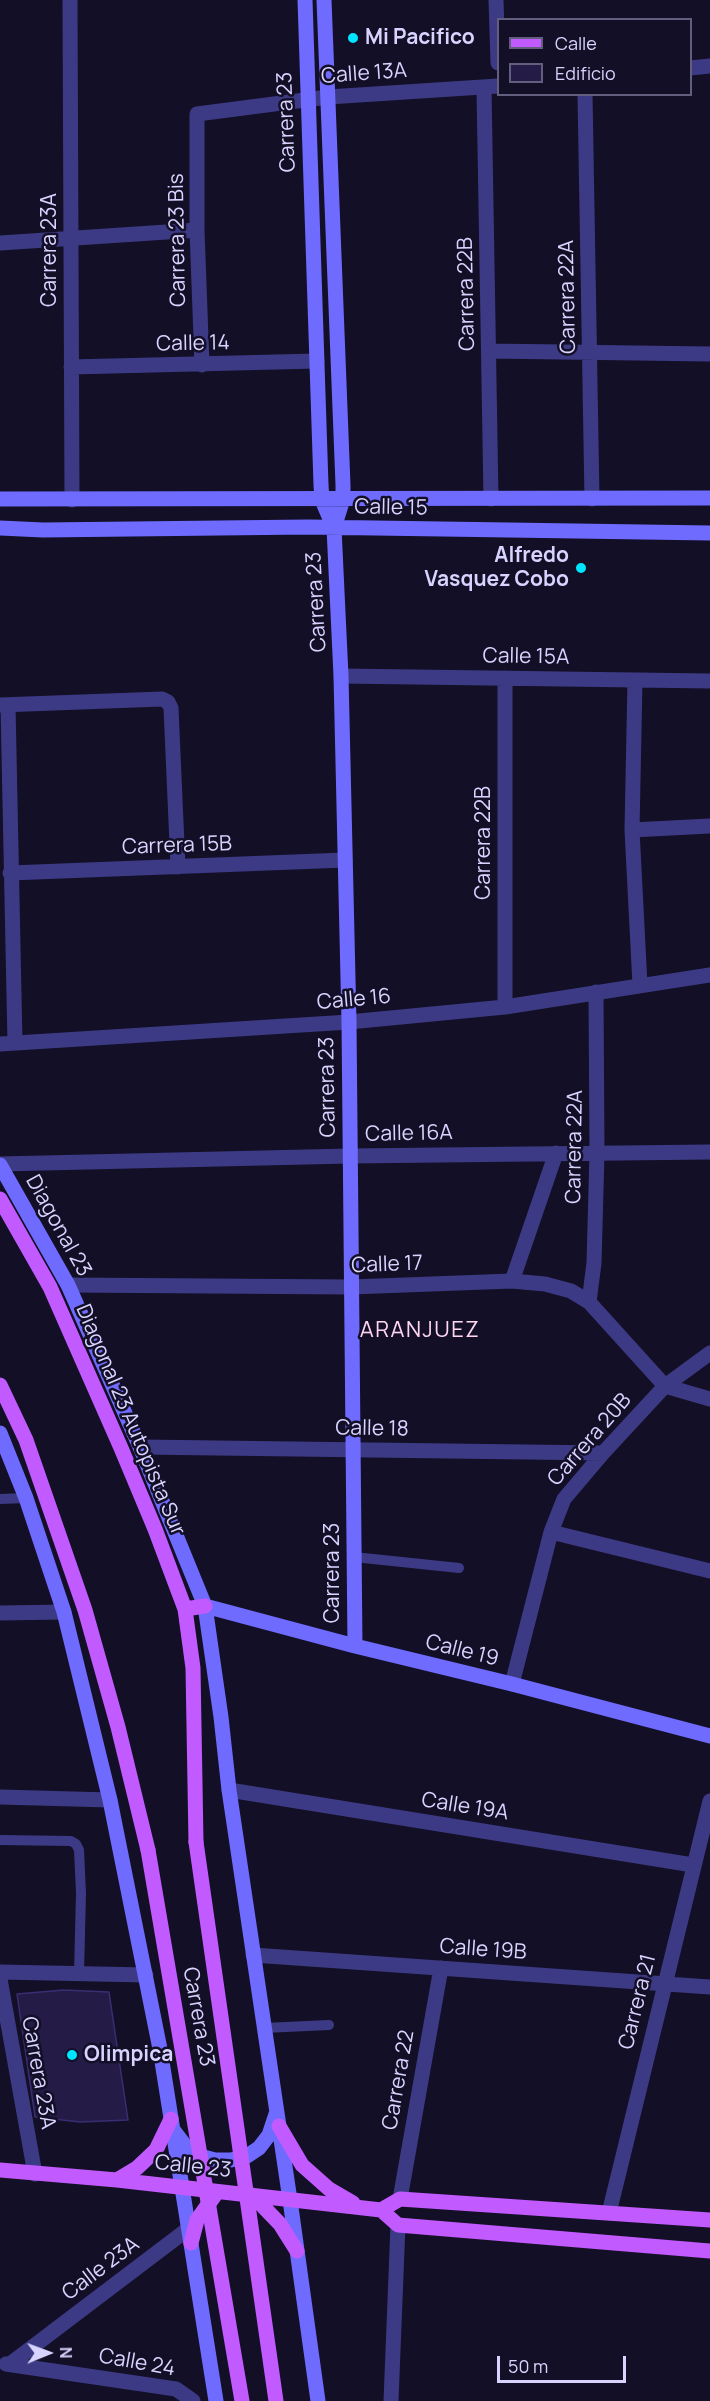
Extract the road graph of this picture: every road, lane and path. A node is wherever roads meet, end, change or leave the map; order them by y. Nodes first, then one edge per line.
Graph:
1 (69, 0) edge
2 (305, 0) edge
3 (324, 0) edge
4 (496, 0) edge
5 (497, 32) edge
6 (710, 66) edge
7 (692, 68) edge
8 (491, 87) edge
9 (585, 96) edge
10 (328, 97) junction
11 (307, 99) junction
12 (197, 114) joint
13 (197, 230) junction
14 (71, 239) junction
15 (0, 243) edge
16 (489, 351) junction
17 (590, 352) junction
18 (710, 354) edge
19 (316, 362) junction
20 (202, 365) junction
21 (71, 367) junction
22 (710, 498) edge
23 (491, 499) junction
24 (592, 499) junction
25 (0, 500) edge
26 (72, 500) junction
27 (322, 500) junction
28 (343, 500) junction
29 (0, 528) edge
30 (334, 528) junction
31 (43, 530) junction
32 (710, 532) edge
33 (0, 536) edge
34 (341, 676) junction
35 (505, 678) junction
36 (635, 680) junction
37 (710, 681) edge
38 (4, 705) edge
39 (710, 826) edge
40 (632, 830) junction
41 (345, 860) junction
42 (178, 867) junction
43 (10, 873) junction
44 (0, 934) edge
45 (12, 951) junction
46 (710, 975) edge
47 (640, 985) junction
48 (596, 992) junction
49 (505, 1007) junction
50 (349, 1022) junction
51 (7, 1043) edge
52 (710, 1152) edge
53 (556, 1153) junction
54 (597, 1153) junction
55 (350, 1156) junction
56 (0, 1164) edge
57 (0, 1200) edge
58 (512, 1281) junction
59 (68, 1286) junction
60 (351, 1287) junction
61 (589, 1302) junction
62 (710, 1353) edge
63 (0, 1385) edge
64 (665, 1386) junction
65 (710, 1399) edge
66 (0, 1433) edge
67 (140, 1447) junction
68 (353, 1450) junction
69 (603, 1453) junction
70 (26, 1498) junction
71 (0, 1499) edge
72 (551, 1532) junction
73 (354, 1557) junction
74 (459, 1568) dead end
75 (710, 1571) edge
76 (205, 1606) junction
77 (185, 1609) junction
78 (0, 1612) edge
79 (64, 1612) junction
80 (355, 1646) junction
81 (193, 1668) joint
82 (512, 1684) junction
83 (710, 1736) edge
84 (229, 1790) junction
85 (0, 1797) edge
86 (110, 1800) junction
87 (710, 1801) edge
88 (0, 1840) edge
89 (693, 1865) junction
90 (253, 1955) junction
91 (441, 1968) junction
92 (0, 1972) edge
93 (79, 1973) junction
94 (146, 1975) junction
95 (0, 1979) edge
96 (664, 1984) junction
97 (710, 1987) edge
98 (329, 2025) dead end
99 (264, 2028) junction
100 (278, 2118) junction
101 (171, 2123) junction
102 (0, 2170) edge
103 (35, 2174) junction
104 (117, 2180) junction
105 (183, 2187) junction
106 (220, 2191) junction
107 (252, 2195) junction
108 (400, 2199) junction
109 (290, 2200) junction
110 (361, 2208) junction
111 (381, 2210) junction
112 (609, 2213) junction
113 (710, 2220) edge
114 (398, 2224) junction
115 (189, 2236) junction
116 (297, 2251) junction
117 (710, 2251) edge
118 (5, 2364) edge
119 (193, 2401) edge
120 (216, 2401) edge
121 (242, 2401) edge
122 (276, 2401) edge
123 (318, 2401) edge
124 (391, 2401) edge

1 - 14 street, Carrera 23A
2 - 11 street, Carrera 23
3 - 10 street, Carrera 23
4 - 5 street
6 - 7 street
8 - 10 street, Calle 13A
8 - 16 street, Carrera 22B
9 - 17 street, Carrera 22A
10 - 11 street, Calle 13A
10 - 28 street, Carrera 23
11 - 12 street, Calle 13A
11 - 19 street, Carrera 23
12 - 13 street, Carrera 23 Bis
13 - 14 street
13 - 20 street, Carrera 23 Bis
14 - 15 street
14 - 21 street, Carrera 23A
16 - 17 street
16 - 23 street, Carrera 22B
17 - 18 street
17 - 24 street, Carrera 22A
19 - 20 street, Calle 14
19 - 27 street, Carrera 23
20 - 21 street, Calle 14
21 - 26 street, Carrera 23A
22 - 24 street, Calle 15
23 - 24 street, Calle 15
23 - 28 street, Calle 15
25 - 26 street, Calle 15
26 - 27 street, Calle 15
27 - 28 street, Calle 15
27 - 30 street, Carrera 23
28 - 30 street, Carrera 23
29 - 31 street
30 - 31 street, Calle 15
30 - 32 street, Calle 15
30 - 34 street, Carrera 23
31 - 33 street
34 - 35 street, Calle 15A
34 - 41 street, Carrera 23
35 - 36 street, Calle 15A
35 - 49 street, Carrera 22B
36 - 37 street, Calle 15A
36 - 40 street
38 - 42 street
38 - 43 street
39 - 40 street
40 - 47 street
41 - 42 street, Carrera 15B
41 - 50 street, Carrera 23
42 - 43 street, Carrera 15B
43 - 45 street
44 - 45 street
45 - 51 street
46 - 47 street, Calle 16
47 - 48 street, Calle 16
48 - 49 street, Calle 16
48 - 54 street, Carrera 22A
49 - 50 street, Calle 16
50 - 51 street, Calle 16
50 - 55 street, Carrera 23
52 - 54 street, Calle 16A
53 - 54 street, Calle 16A
53 - 55 street, Calle 16A
53 - 58 street
54 - 61 street, Carrera 22A
55 - 56 street, Calle 16A
55 - 60 street, Carrera 23
56 - 59 street, Diagonal 23
57 - 77 main road, Diagonal 23 Autopista Sur
58 - 60 street, Calle 17
58 - 61 street, Calle 17
59 - 60 street, Calle 17
59 - 67 street, Diagonal 23
60 - 68 street, Carrera 23
61 - 64 street, Calle 17
62 - 64 street, Carrera 20B
63 - 121 main road, Carrera 23, bridge
64 - 65 street
64 - 69 street, Carrera 20B
66 - 70 street
67 - 68 street, Calle 18
67 - 76 street, Diagonal 23
68 - 69 street, Calle 18
68 - 73 street, Carrera 23
69 - 72 street, Carrera 20B
70 - 71 lane
70 - 79 street
72 - 75 street
72 - 82 street, Carrera 20B
73 - 74 lane
73 - 80 street, Carrera 23
76 - 77 main road
76 - 80 street, Calle 19
76 - 84 street
77 - 81 main road, Diagonal 23 Autopista Sur
78 - 79 street
79 - 86 street, Carrera 23
80 - 82 street, Calle 19
81 - 122 main road, Carrera 23, bridge
82 - 83 street, Calle 19
84 - 89 street, Calle 19A
84 - 90 street
85 - 86 street
86 - 94 street, Carrera 23
87 - 89 street, Carrera 21
88 - 93 lane
89 - 96 street, Carrera 21
90 - 91 street, Calle 19B
90 - 99 street
91 - 96 street, Calle 19B
91 - 108 street, Carrera 22
92 - 93 street
93 - 94 street
94 - 101 street, Carrera 23
95 - 103 street, Carrera 23A
96 - 97 street, Calle 19B
96 - 112 street, Carrera 21
98 - 99 lane
99 - 100 street
100 - 101 street
100 - 109 street
100 - 110 main road
101 - 104 main road
101 - 105 street, Carrera 23
102 - 103 main road, Calle 23
103 - 104 main road, Calle 23
104 - 105 main road, Calle 23
105 - 106 main road, Calle 23
105 - 115 street, Carrera 23
106 - 107 main road, Calle 23
106 - 115 main road
107 - 109 main road, Calle 23
107 - 116 main road
108 - 111 main road
108 - 112 main road
109 - 110 main road, Calle 23
109 - 116 street
110 - 111 main road, Calle 23
111 - 114 main road
112 - 113 main road
114 - 117 main road
114 - 124 street
115 - 118 street, Calle 23A
115 - 120 street, Carrera 23
116 - 123 street
118 - 119 street, Calle 24

